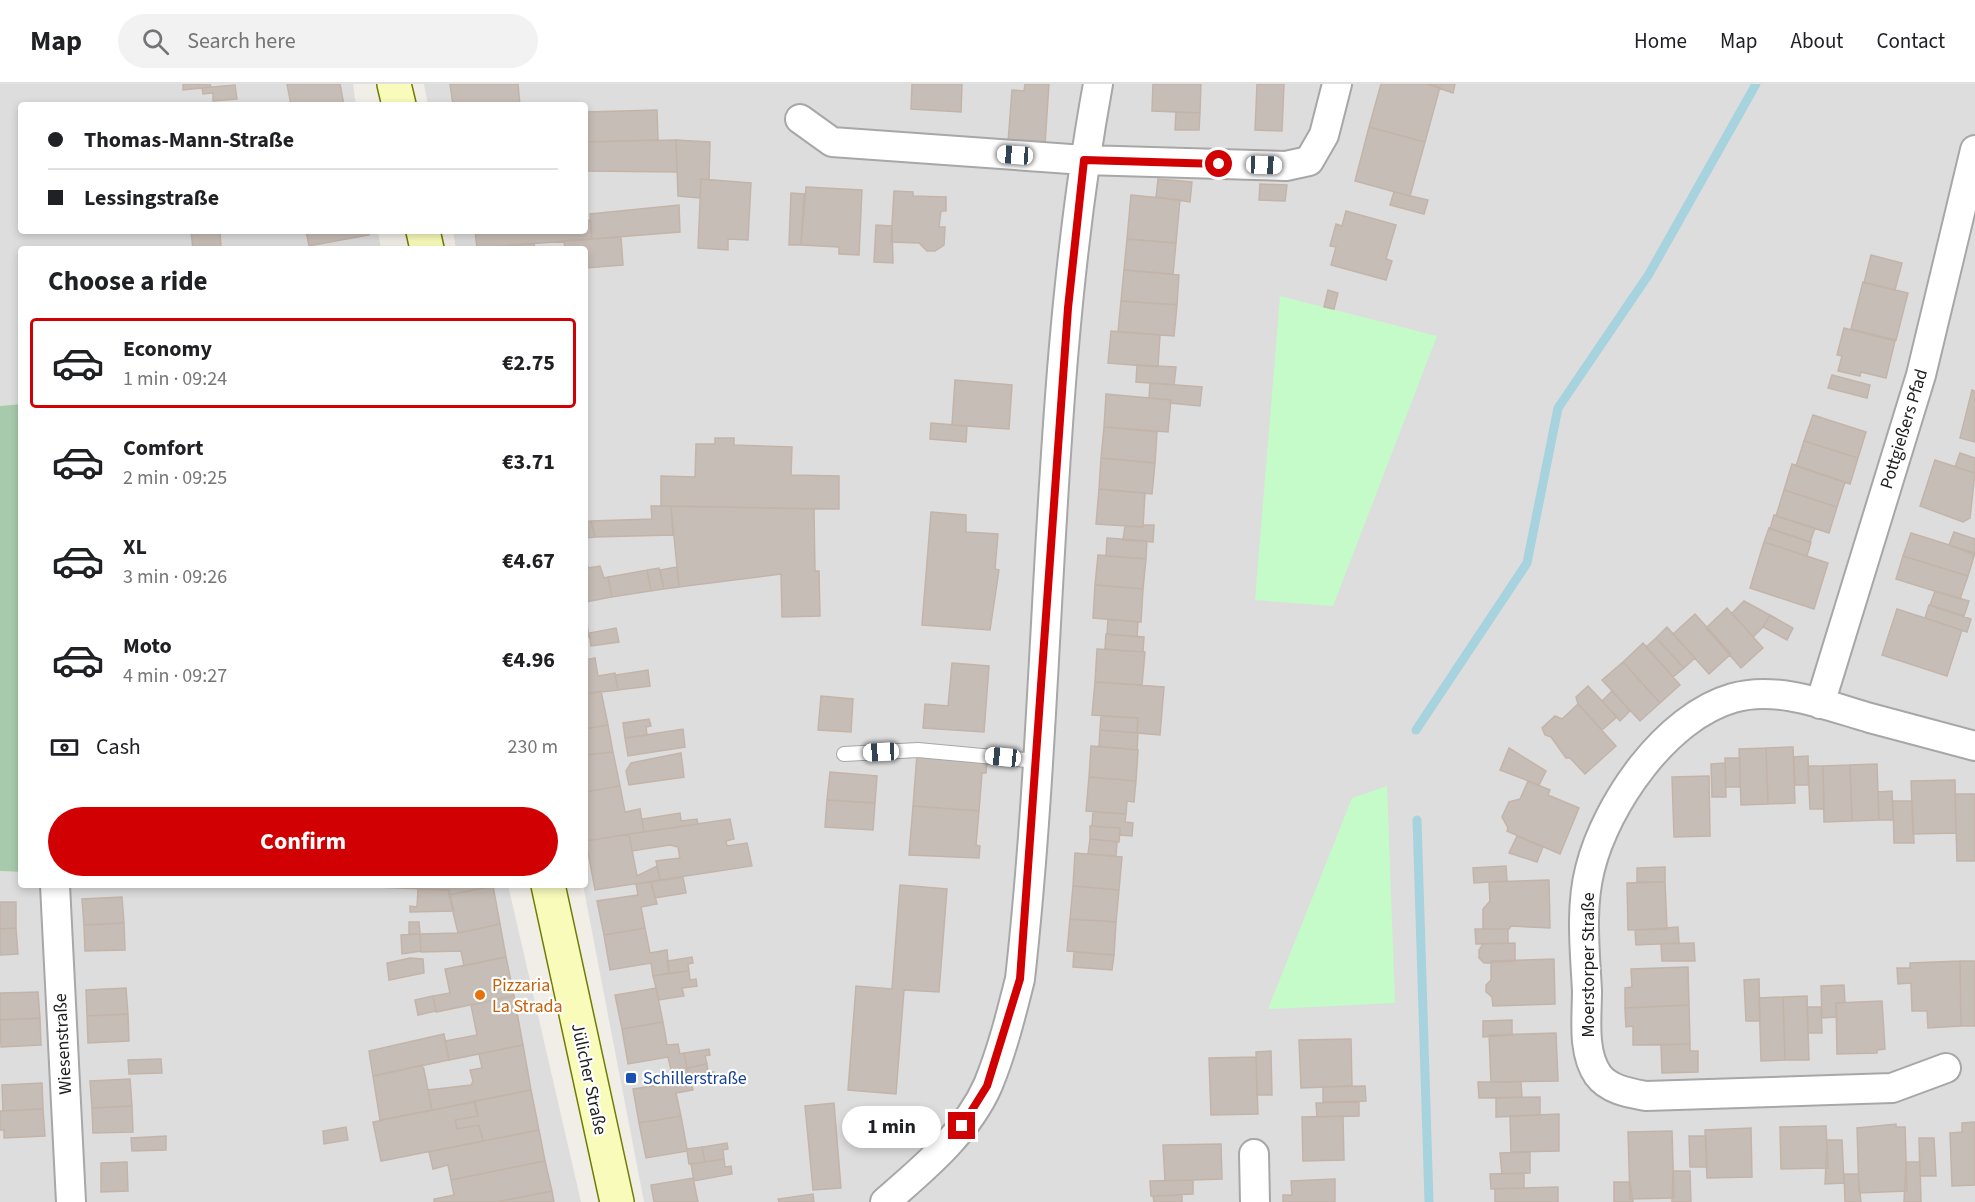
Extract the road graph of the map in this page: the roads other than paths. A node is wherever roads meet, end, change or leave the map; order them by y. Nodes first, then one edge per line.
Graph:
1 (394, 84) edge
2 (1098, 84) edge
3 (1337, 84) edge
4 (398, 102) edge
5 (800, 119) dead end
6 (1975, 150) edge
7 (1084, 160) junction
8 (1820, 704) junction
9 (1975, 746) edge
10 (844, 754) dead end
11 (1037, 761) junction
12 (55, 888) edge
13 (549, 888) edge
14 (1946, 1068) dead end
15 (1254, 1154) dead end
16 (71, 1202) edge
17 (617, 1202) edge
18 (885, 1202) edge
19 (1255, 1202) edge

1 - 4 main road
2 - 7 street
3 - 7 street
5 - 7 street
6 - 8 street, Pottgießers Pfad
7 - 11 street
8 - 9 street, Moerstorper Straße
8 - 14 street, Moerstorper Straße
10 - 11 lane
11 - 18 street
12 - 16 street, Wiesenstraße
13 - 17 main road, Jülicher Straße
15 - 19 street

